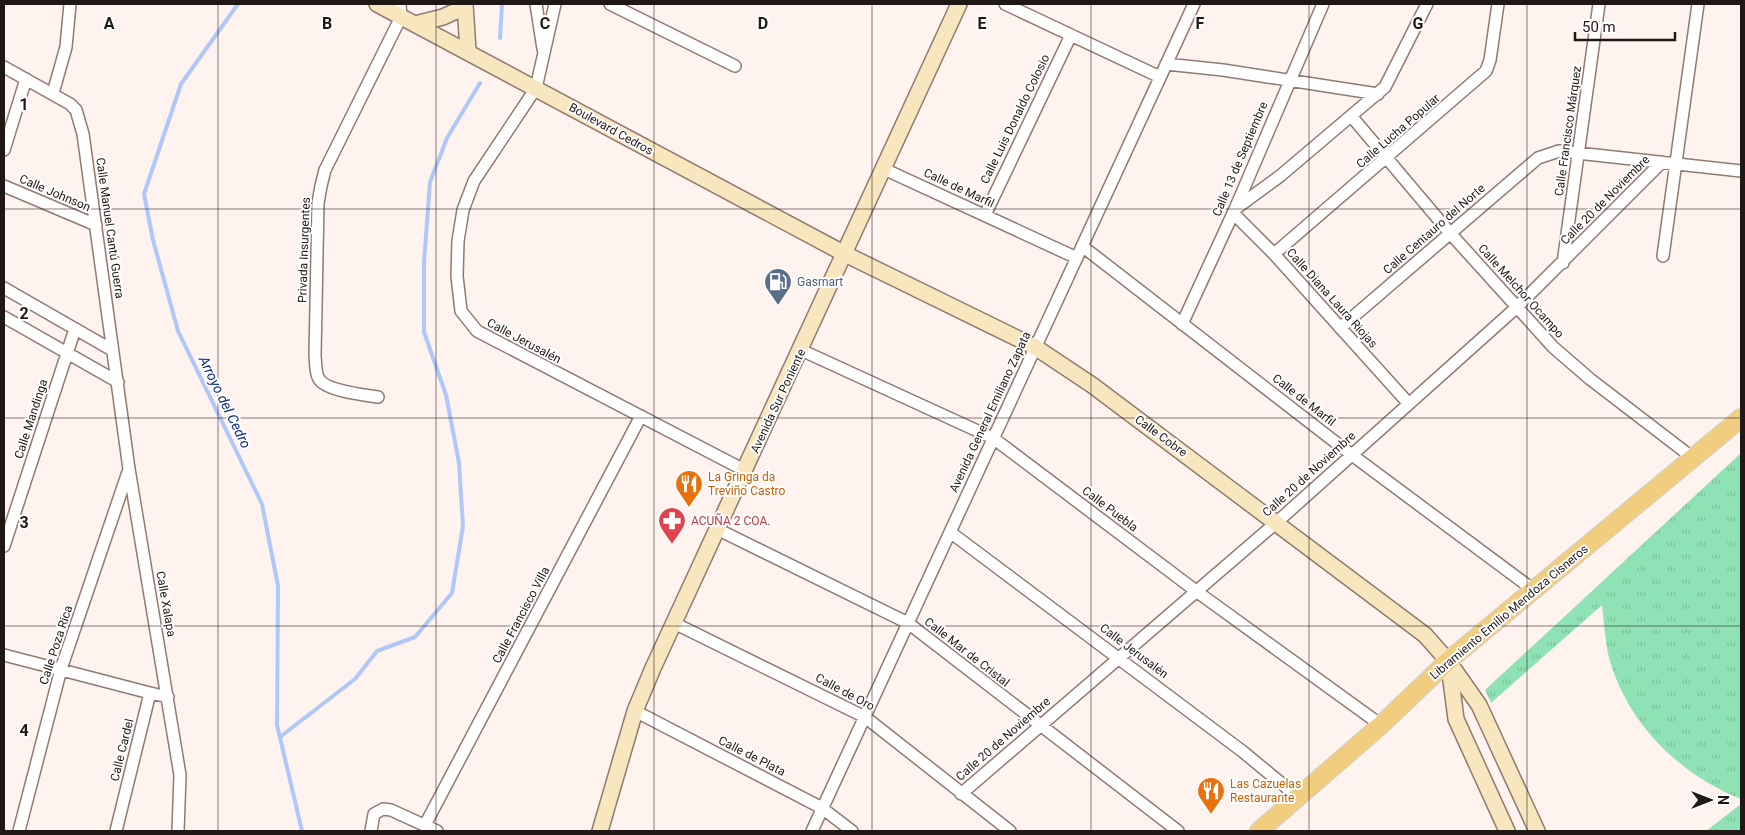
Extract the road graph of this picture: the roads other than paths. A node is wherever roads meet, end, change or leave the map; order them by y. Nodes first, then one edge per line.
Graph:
1 (70, 4) edge
2 (377, 4) edge
3 (536, 4) edge
4 (555, 4) edge
5 (610, 4) edge
6 (959, 4) edge
7 (1005, 4) edge
8 (1194, 4) edge
9 (1323, 4) edge
10 (1427, 4) edge
11 (1498, 4) edge
12 (1599, 4) edge
13 (1698, 4) edge
14 (465, 5) edge
15 (401, 10) edge
16 (415, 24) junction
17 (1071, 34) junction
18 (468, 51) junction
19 (544, 56) junction
20 (1166, 64) junction
21 (735, 66) dead end
22 (4, 67) edge
23 (1160, 76) junction
24 (26, 79) junction
25 (1288, 80) junction
26 (536, 88) junction
27 (53, 93) junction
28 (1378, 94) junction
29 (1352, 118) junction
30 (4, 150) edge
31 (1579, 153) junction
32 (1387, 159) junction
33 (1662, 162) junction
34 (1676, 163) junction
35 (884, 169) junction
36 (1741, 171) edge
37 (5, 191) edge
38 (1234, 211) junction
39 (985, 215) junction
40 (96, 225) junction
41 (1450, 233) junction
42 (1082, 246) junction
43 (845, 254) junction
44 (1274, 254) junction
45 (1663, 256) dead end
46 (1077, 258) junction
47 (1562, 262) junction
48 (4, 288) edge
49 (1517, 307) junction
50 (4, 317) edge
51 (1182, 324) junction
52 (1340, 328) junction
53 (75, 329) junction
54 (1035, 347) junction
55 (112, 350) junction
56 (801, 350) junction
57 (67, 353) junction
58 (118, 382) junction
59 (378, 397) dead end
60 (1408, 404) junction
61 (641, 416) junction
62 (1741, 418) edge
63 (993, 438) junction
64 (1352, 455) junction
65 (1693, 458) junction
66 (129, 469) junction
67 (746, 471) junction
68 (1277, 522) junction
69 (717, 529) junction
70 (950, 532) junction
71 (4, 546) edge
72 (1196, 591) junction
73 (1535, 591) junction
74 (674, 622) junction
75 (908, 623) junction
76 (4, 655) edge
77 (1119, 657) junction
78 (1448, 661) junction
79 (62, 669) junction
80 (150, 693) junction
81 (168, 697) junction
82 (635, 711) junction
83 (865, 717) junction
84 (1039, 725) junction
85 (1381, 725) junction
86 (961, 794) junction
87 (1298, 796) junction
88 (822, 808) junction
89 (1526, 808) junction
90 (425, 826) junction
91 (1505, 826) edge
92 (19, 831) edge
93 (116, 831) edge
94 (178, 831) edge
95 (371, 831) edge
96 (437, 831) edge
97 (600, 831) edge
98 (812, 831) edge
99 (852, 831) edge
100 (1010, 831) edge
101 (1178, 831) edge
102 (1259, 831) edge
103 (1537, 831) edge

1 - 27 street
2 - 15 main road, Boulevard Cedros
3 - 19 street
4 - 19 street, Calle Jerusalén
5 - 21 street
6 - 35 main road, Avenida Sur Poniente
7 - 17 street
8 - 20 street, Avenida General Emiliano Zapata
9 - 25 street, Calle 13 de Septiembre
10 - 28 street
11 - 32 street, Calle Lucha Popular
12 - 31 street, Calle Francisco Márquez
13 - 34 street
14 - 16 main road
14 - 18 main road
15 - 16 main road, Boulevard Cedros
15 - 59 street, Privada Insurgentes
16 - 18 main road, Boulevard Cedros
17 - 23 street
17 - 39 street, Calle Luis Donaldo Colosio
18 - 26 main road, Boulevard Cedros
19 - 26 street, Calle Jerusalén
20 - 23 street, Avenida General Emiliano Zapata
20 - 25 street
22 - 24 street
23 - 42 street, Avenida General Emiliano Zapata
24 - 27 street
24 - 30 street
25 - 28 street
25 - 38 street, Calle 13 de Septiembre
26 - 43 main road, Boulevard Cedros
26 - 61 street, Calle Jerusalén
27 - 40 street, Calle Manuel Cantú Guerra
28 - 29 street
29 - 32 street, Calle Melchor Ocampo
29 - 38 street
31 - 33 street
31 - 41 street, Calle Centauro del Norte
31 - 47 street, Calle Francisco Márquez
32 - 41 street, Calle Melchor Ocampo
32 - 44 street, Calle Lucha Popular
33 - 34 street
33 - 47 street, Calle 20 de Noviembre
34 - 36 street
34 - 45 street
35 - 39 street, Calle de Marfil
35 - 43 main road, Avenida Sur Poniente
37 - 40 street, Calle Johnson
38 - 44 street, Calle Diana Laura Riojas
38 - 51 street, Calle 13 de Septiembre
39 - 46 street, Calle de Marfil
40 - 55 street, Calle Manuel Cantú Guerra
41 - 49 street, Calle Melchor Ocampo
41 - 52 street, Calle Centauro del Norte
42 - 46 street, Avenida General Emiliano Zapata
42 - 51 street, Calle de Marfil
43 - 54 main road, Calle Cobre
43 - 56 main road, Avenida Sur Poniente
44 - 52 street, Calle Diana Laura Riojas
46 - 54 street, Avenida General Emiliano Zapata
47 - 49 street, Calle 20 de Noviembre
48 - 53 street
49 - 60 street, Calle 20 de Noviembre
49 - 65 street, Calle Melchor Ocampo
50 - 57 street
51 - 64 street, Calle de Marfil
52 - 60 street, Calle Diana Laura Riojas
53 - 55 street
53 - 57 street, Calle Mandinga
54 - 63 street, Avenida General Emiliano Zapata
54 - 68 main road, Calle Cobre
55 - 58 street, Calle Xalapa
56 - 63 street, Calle Puebla
56 - 67 main road, Avenida Sur Poniente
57 - 58 street
57 - 71 street, Calle Mandinga
58 - 66 street, Calle Xalapa
60 - 64 street, Calle 20 de Noviembre
61 - 67 street, Calle Jerusalén
61 - 90 street, Calle Francisco Villa
62 - 65 main road, Libramiento Emilio Mendoza Cisneros
63 - 70 street, Avenida General Emiliano Zapata
63 - 72 street, Calle Puebla
64 - 68 street, Calle 20 de Noviembre
64 - 73 street, Calle de Marfil
65 - 73 main road, Libramiento Emilio Mendoza Cisneros
66 - 79 street, Calle Poza Rica
66 - 81 street, Calle Xalapa
67 - 69 main road, Avenida Sur Poniente
68 - 72 street, Calle 20 de Noviembre
68 - 78 main road, Calle Cobre
69 - 74 main road, Avenida Sur Poniente
69 - 75 street, Calle Mar de Cristal
70 - 75 street, Avenida General Emiliano Zapata
70 - 77 street, Calle Jerusalén
72 - 77 street, Calle 20 de Noviembre
72 - 85 street, Calle Puebla
73 - 78 main road, Libramiento Emilio Mendoza Cisneros
74 - 82 main road, Avenida Sur Poniente
74 - 83 street, Calle de Oro
75 - 83 street, Avenida General Emiliano Zapata
75 - 84 street, Calle Mar de Cristal
76 - 79 street
77 - 84 street, Calle 20 de Noviembre
77 - 87 street, Calle Jerusalén
78 - 85 main road, Libramiento Emilio Mendoza Cisneros
78 - 89 main road, Calle Cobre
78 - 91 main road
79 - 80 street
79 - 92 street, Calle Poza Rica
80 - 81 street
80 - 93 street, Calle Cardel
81 - 94 street, Calle Xalapa
82 - 88 street, Calle de Plata
82 - 97 main road, Avenida Sur Poniente
83 - 86 street, Calle de Oro
83 - 88 street, Avenida General Emiliano Zapata
84 - 86 street, Calle 20 de Noviembre
84 - 101 street, Calle Mar de Cristal
85 - 87 main road, Libramiento Emilio Mendoza Cisneros
86 - 100 street, Calle de Oro
87 - 102 main road, Libramiento Emilio Mendoza Cisneros
88 - 98 street, Avenida General Emiliano Zapata
88 - 99 street, Calle de Plata
89 - 91 main road
89 - 103 main road, Calle Cobre
90 - 95 street
90 - 96 street

